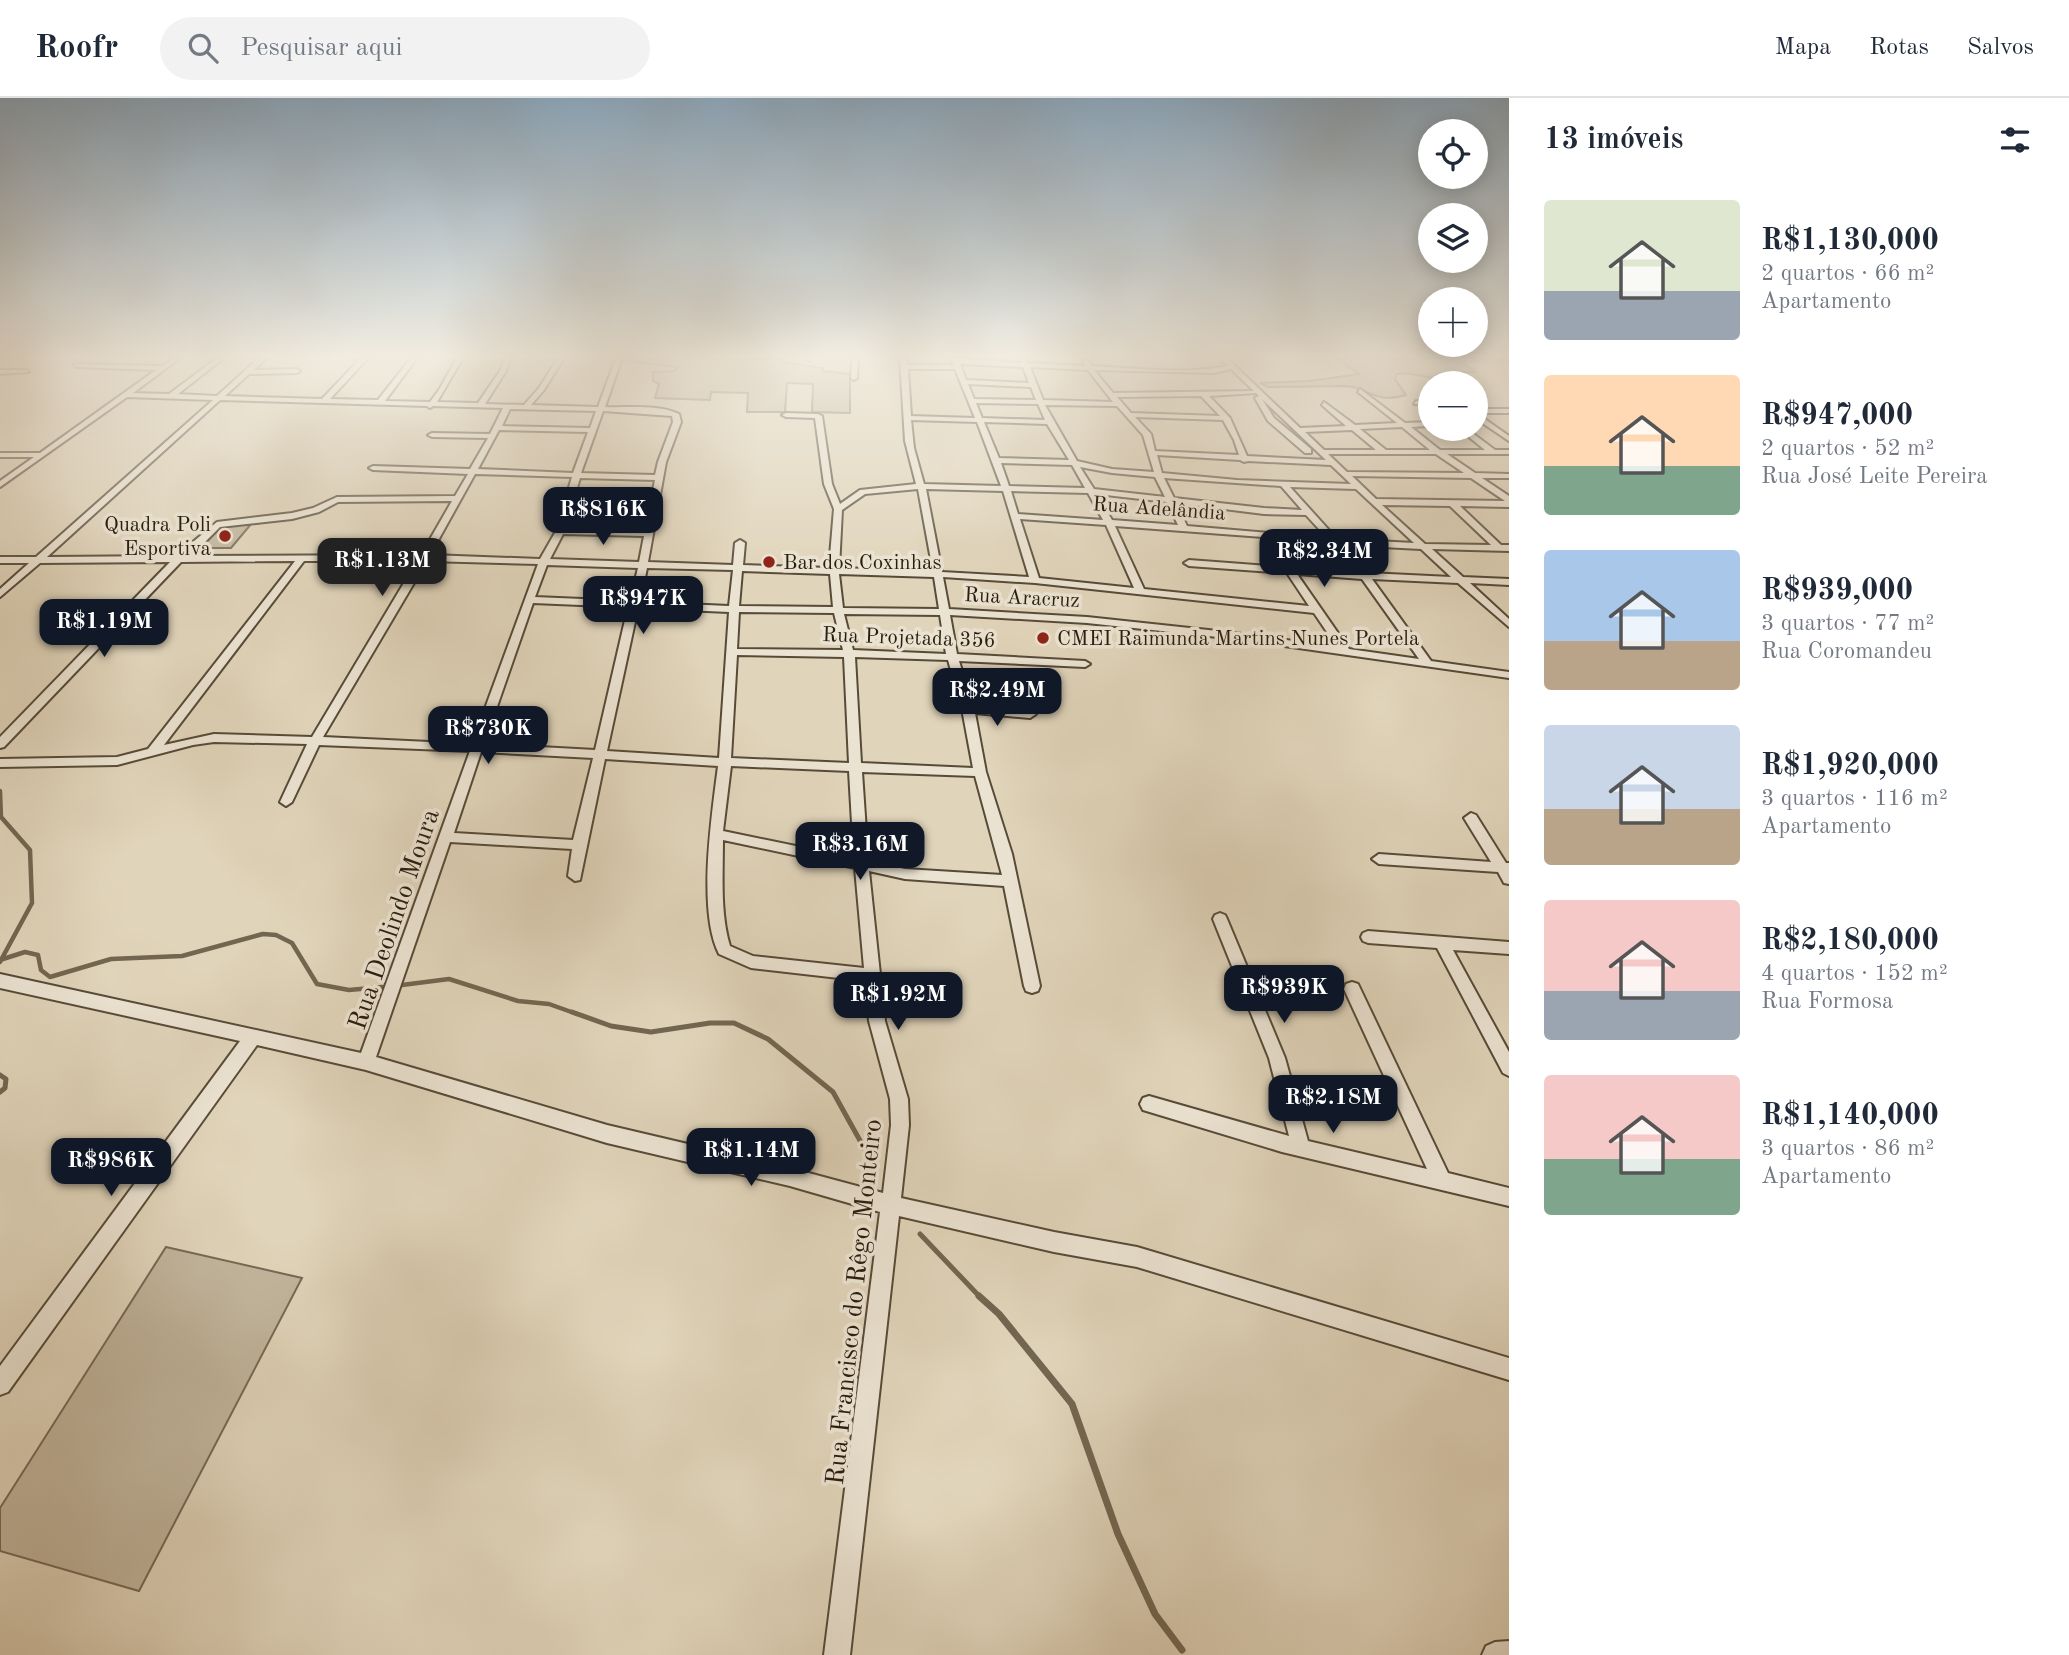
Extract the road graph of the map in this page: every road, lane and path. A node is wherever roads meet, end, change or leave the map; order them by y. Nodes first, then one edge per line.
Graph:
1 (593, 430) edge
2 (77, 431) edge
3 (181, 431) edge
4 (561, 431) edge
5 (673, 431) edge
6 (820, 431) edge
7 (909, 431) edge
8 (984, 431) edge
9 (1055, 431) edge
10 (1144, 431) edge
11 (1233, 431) edge
12 (1284, 431) edge
13 (1299, 431) edge
14 (1358, 431) edge
15 (1412, 431) edge
16 (1499, 431) joint
17 (495, 432) junction
18 (1509, 432) edge
19 (432, 435) dead end
20 (1509, 439) edge
21 (1479, 441) edge
22 (1320, 452) junction
23 (1384, 452) junction
24 (1438, 452) junction
25 (1493, 452) junction
26 (1509, 452) edge
27 (1154, 453) junction
28 (0, 454) edge
29 (42, 455) junction
30 (996, 460) junction
31 (1244, 460) junction
32 (1319, 462) junction
33 (1332, 463) junction
34 (1075, 464) junction
35 (373, 468) dead end
36 (472, 472) junction
37 (1158, 474) junction
38 (1345, 474) junction
39 (576, 476) junction
40 (1476, 476) junction
41 (1509, 476) edge
42 (659, 478) junction
43 (1283, 484) junction
44 (0, 485) edge
45 (921, 486) junction
46 (1358, 487) junction
47 (1006, 488) junction
48 (1090, 491) junction
49 (456, 498) junction
50 (1170, 499) junction
51 (1374, 502) junction
52 (1509, 502) edge
53 (1452, 503) junction
54 (838, 509) junction
55 (1309, 513) junction
56 (1015, 516) junction
57 (1108, 521) junction
58 (1183, 527) junction
59 (560, 531) junction
60 (648, 533) junction
61 (1266, 535) junction
62 (740, 543) dead end
63 (1335, 543) junction
64 (1423, 546) junction
65 (1504, 548) edge
66 (182, 555) junction
67 (302, 558) junction
68 (423, 558) junction
69 (0, 560) edge
70 (37, 561) junction
71 (544, 561) junction
72 (1189, 563) dead end
73 (643, 565) junction
74 (739, 568) junction
75 (834, 571) junction
76 (1290, 571) junction
77 (936, 574) junction
78 (1365, 576) junction
79 (1035, 580) junction
80 (1461, 581) junction
81 (1509, 582) edge
82 (1140, 590) junction
83 (0, 594) edge
84 (529, 600) junction
85 (634, 605) junction
86 (734, 609) junction
87 (1317, 610) junction
88 (839, 612) junction
89 (945, 612) junction
90 (1508, 621) edge
91 (731, 652) junction
92 (1346, 653) junction
93 (849, 654) junction
94 (952, 657) junction
95 (1085, 664) dead end
96 (1428, 664) junction
97 (1509, 675) edge
98 (968, 709) junction
99 (1030, 714) dead end
100 (315, 741) junction
101 (0, 744) edge
102 (477, 749) junction
103 (152, 752) junction
104 (598, 755) junction
105 (725, 762) junction
106 (0, 763) edge
107 (858, 767) junction
108 (980, 772) junction
109 (286, 802) dead end
110 (1471, 818) dead end
111 (716, 834) junction
112 (447, 837) junction
113 (579, 845) junction
114 (1379, 859) dead end
115 (861, 864) junction
116 (1507, 872) edge
117 (576, 876) dead end
118 (1011, 881) junction
119 (1220, 919) dead end
120 (1368, 937) dead end
121 (1441, 942) junction
122 (1509, 948) edge
123 (874, 976) junction
124 (0, 981) edge
125 (1032, 986) dead end
126 (1352, 989) dead end
127 (254, 1035) junction
128 (366, 1062) junction
129 (1509, 1068) edge
130 (1149, 1104) dead end
131 (1301, 1148) junction
132 (1442, 1181) junction
133 (1509, 1197) edge
134 (890, 1205) junction
135 (1509, 1368) edge
136 (0, 1384) edge
137 (1509, 1654) edge
138 (837, 1655) edge
139 (1496, 1655) edge

1 - 39 street, Rua Deolindo Moura
2 - 29 street
3 - 70 street
4 - 17 street
5 - 42 street
6 - 54 street, Rua Francisco do Rêgo Monteiro
7 - 45 street
8 - 30 street
9 - 34 street
10 - 27 street
11 - 31 street
12 - 32 street
13 - 22 street
14 - 23 street
15 - 24 street
16 - 18 street
16 - 20 street
17 - 19 street
17 - 36 street
21 - 25 street
22 - 23 street
22 - 33 street
23 - 24 street
24 - 25 street
24 - 40 street
25 - 26 street
27 - 31 street
27 - 37 street
28 - 29 street
29 - 44 street
30 - 34 street
30 - 47 street
31 - 32 street
32 - 33 street
33 - 38 street
34 - 37 street
34 - 48 street
35 - 36 street
36 - 39 street
36 - 49 street
37 - 43 street
37 - 50 street
38 - 40 street
38 - 46 street
39 - 42 street
39 - 59 street, Rua Deolindo Moura
40 - 41 street
40 - 52 street
42 - 60 street
43 - 46 street
43 - 55 street
45 - 47 street
45 - 54 street
45 - 77 street
46 - 51 street
47 - 48 street
47 - 56 street
48 - 50 street
48 - 57 street
49 - 66 street
49 - 68 street
50 - 55 street
50 - 58 street
51 - 53 street
51 - 64 street
52 - 53 street
53 - 65 street
54 - 75 street, Rua Francisco do Rêgo Monteiro
55 - 63 street
56 - 57 street, Rua Adelândia
56 - 79 street
57 - 58 street, Rua Adelândia
57 - 82 street
58 - 61 street, Rua Adelândia
59 - 60 street
59 - 71 street, Rua Deolindo Moura
60 - 73 street
61 - 63 street, Rua Adelândia
61 - 76 street
62 - 74 street
63 - 64 street, Rua Adelândia
63 - 78 street
64 - 65 street, Rua Adelândia
64 - 80 street
66 - 67 street
66 - 70 street
66 - 101 street
67 - 68 street
67 - 103 street
68 - 71 street
68 - 100 street
69 - 70 street
70 - 83 street
71 - 73 street
71 - 84 street, Rua Deolindo Moura
72 - 76 street
73 - 74 street
73 - 85 street
74 - 75 street
74 - 86 street
75 - 77 street
75 - 88 street, Rua Francisco do Rêgo Monteiro
76 - 78 street
76 - 87 street
77 - 79 street
77 - 89 street
78 - 80 street
78 - 96 street
79 - 82 street
80 - 81 street
80 - 90 street
82 - 87 street
84 - 85 street, Rua Aracruz
84 - 102 street, Rua Deolindo Moura
85 - 86 street, Rua Aracruz
85 - 104 street
86 - 88 street, Rua Aracruz
86 - 91 street
87 - 92 street
88 - 89 street, Rua Aracruz
88 - 93 street, Rua Francisco do Rêgo Monteiro
89 - 92 street, Rua Aracruz
89 - 94 street
91 - 93 street, Rua Projetada 356
91 - 105 street
92 - 96 street, Rua Aracruz
93 - 94 street, Rua Projetada 356
93 - 107 street, Rua Francisco do Rêgo Monteiro
94 - 95 street, Rua Projetada 356
94 - 98 street
96 - 97 street, Rua Aracruz
98 - 99 street
98 - 108 street
100 - 102 street
100 - 103 street
100 - 109 street
102 - 104 street
102 - 112 street, Rua Deolindo Moura
103 - 106 street
104 - 105 street
104 - 113 street
105 - 107 street
105 - 111 street
107 - 108 street
107 - 115 street, Rua Francisco do Rêgo Monteiro
108 - 118 street
110 - 116 street
111 - 115 street
111 - 123 street
112 - 113 street
112 - 128 street, Rua Deolindo Moura
113 - 117 street
114 - 116 street
115 - 118 street
115 - 123 street, Rua Francisco do Rêgo Monteiro
118 - 125 street
119 - 131 street
120 - 121 street
121 - 122 street
121 - 129 street
123 - 134 street, Rua Francisco do Rêgo Monteiro
124 - 127 street
126 - 132 street
127 - 128 street
127 - 136 street
128 - 134 street
130 - 131 street
131 - 132 street
132 - 133 street
134 - 135 street
134 - 138 street, Rua Francisco do Rêgo Monteiro
137 - 139 street

